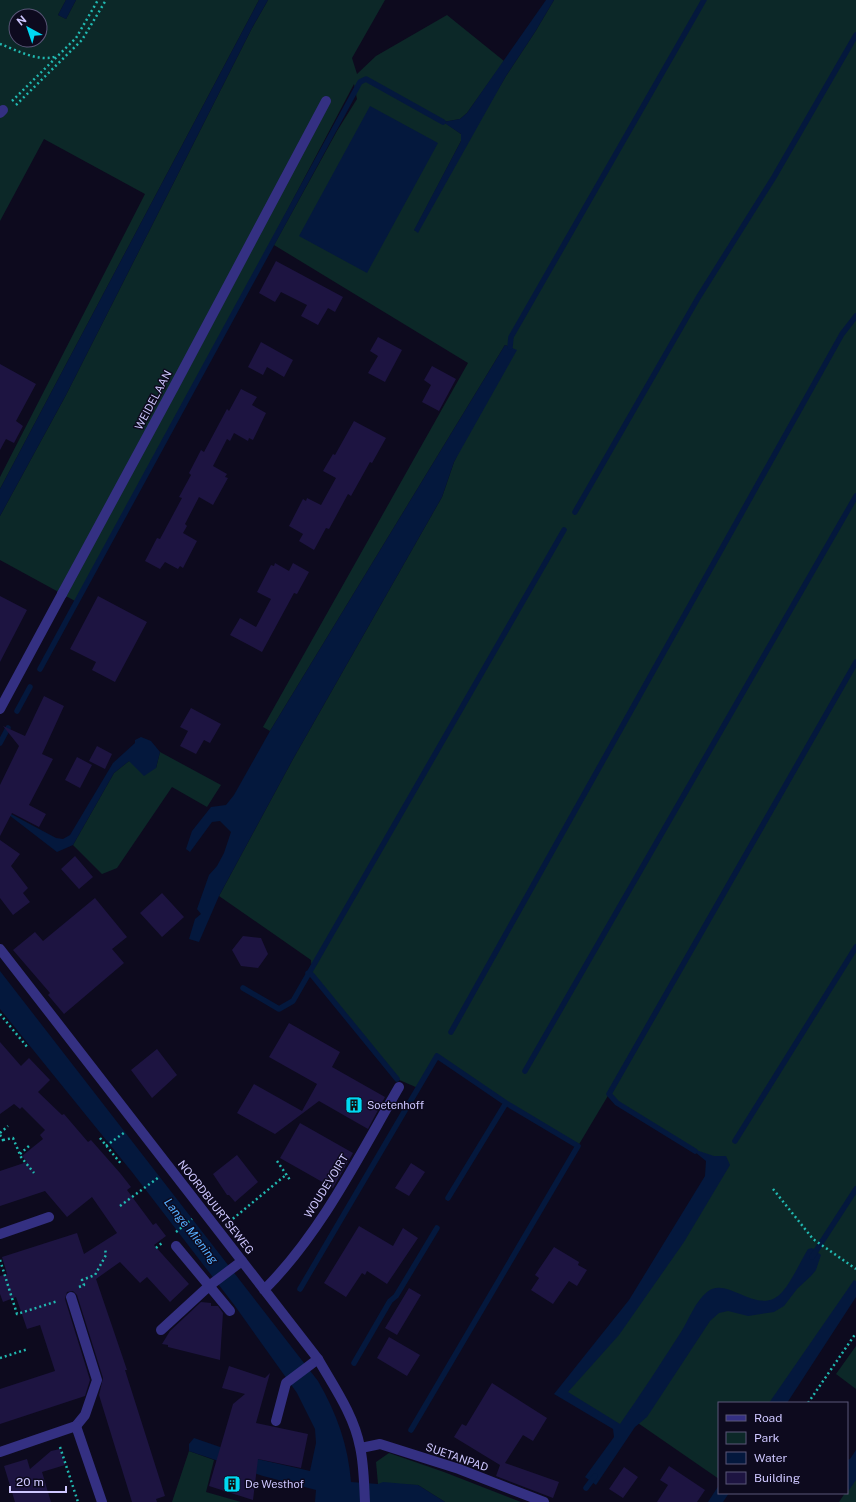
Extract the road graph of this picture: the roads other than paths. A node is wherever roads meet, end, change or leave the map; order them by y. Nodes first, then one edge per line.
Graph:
1 (326, 101) dead end
2 (0, 709) edge
3 (0, 949) edge
4 (399, 1087) dead end
5 (49, 1217) dead end
6 (0, 1234) edge
7 (176, 1246) dead end
8 (239, 1263) junction
9 (211, 1285) junction
10 (264, 1290) junction
11 (71, 1297) road end
12 (230, 1312) dead end
13 (162, 1330) dead end
14 (315, 1361) junction
15 (276, 1420) dead end
16 (76, 1426) junction
17 (361, 1448) junction
18 (0, 1452) edge
19 (102, 1502) edge
20 (364, 1502) edge
21 (544, 1502) edge

1 - 2 street, WEIDELAAN
3 - 8 street, NOORDBUURTSEWEG
4 - 10 street, WOUDEVOIRT
5 - 6 street
7 - 9 street
8 - 9 street
8 - 10 street, NOORDBUURTSEWEG
9 - 12 street
9 - 13 street
10 - 14 street, NOORDBUURTSEWEG
11 - 16 street
14 - 15 street
14 - 17 street, NOORDBUURTSEWEG
16 - 18 street
16 - 19 street
17 - 20 street, NOORDBUURTSEWEG
17 - 21 street, SUETANPAD

